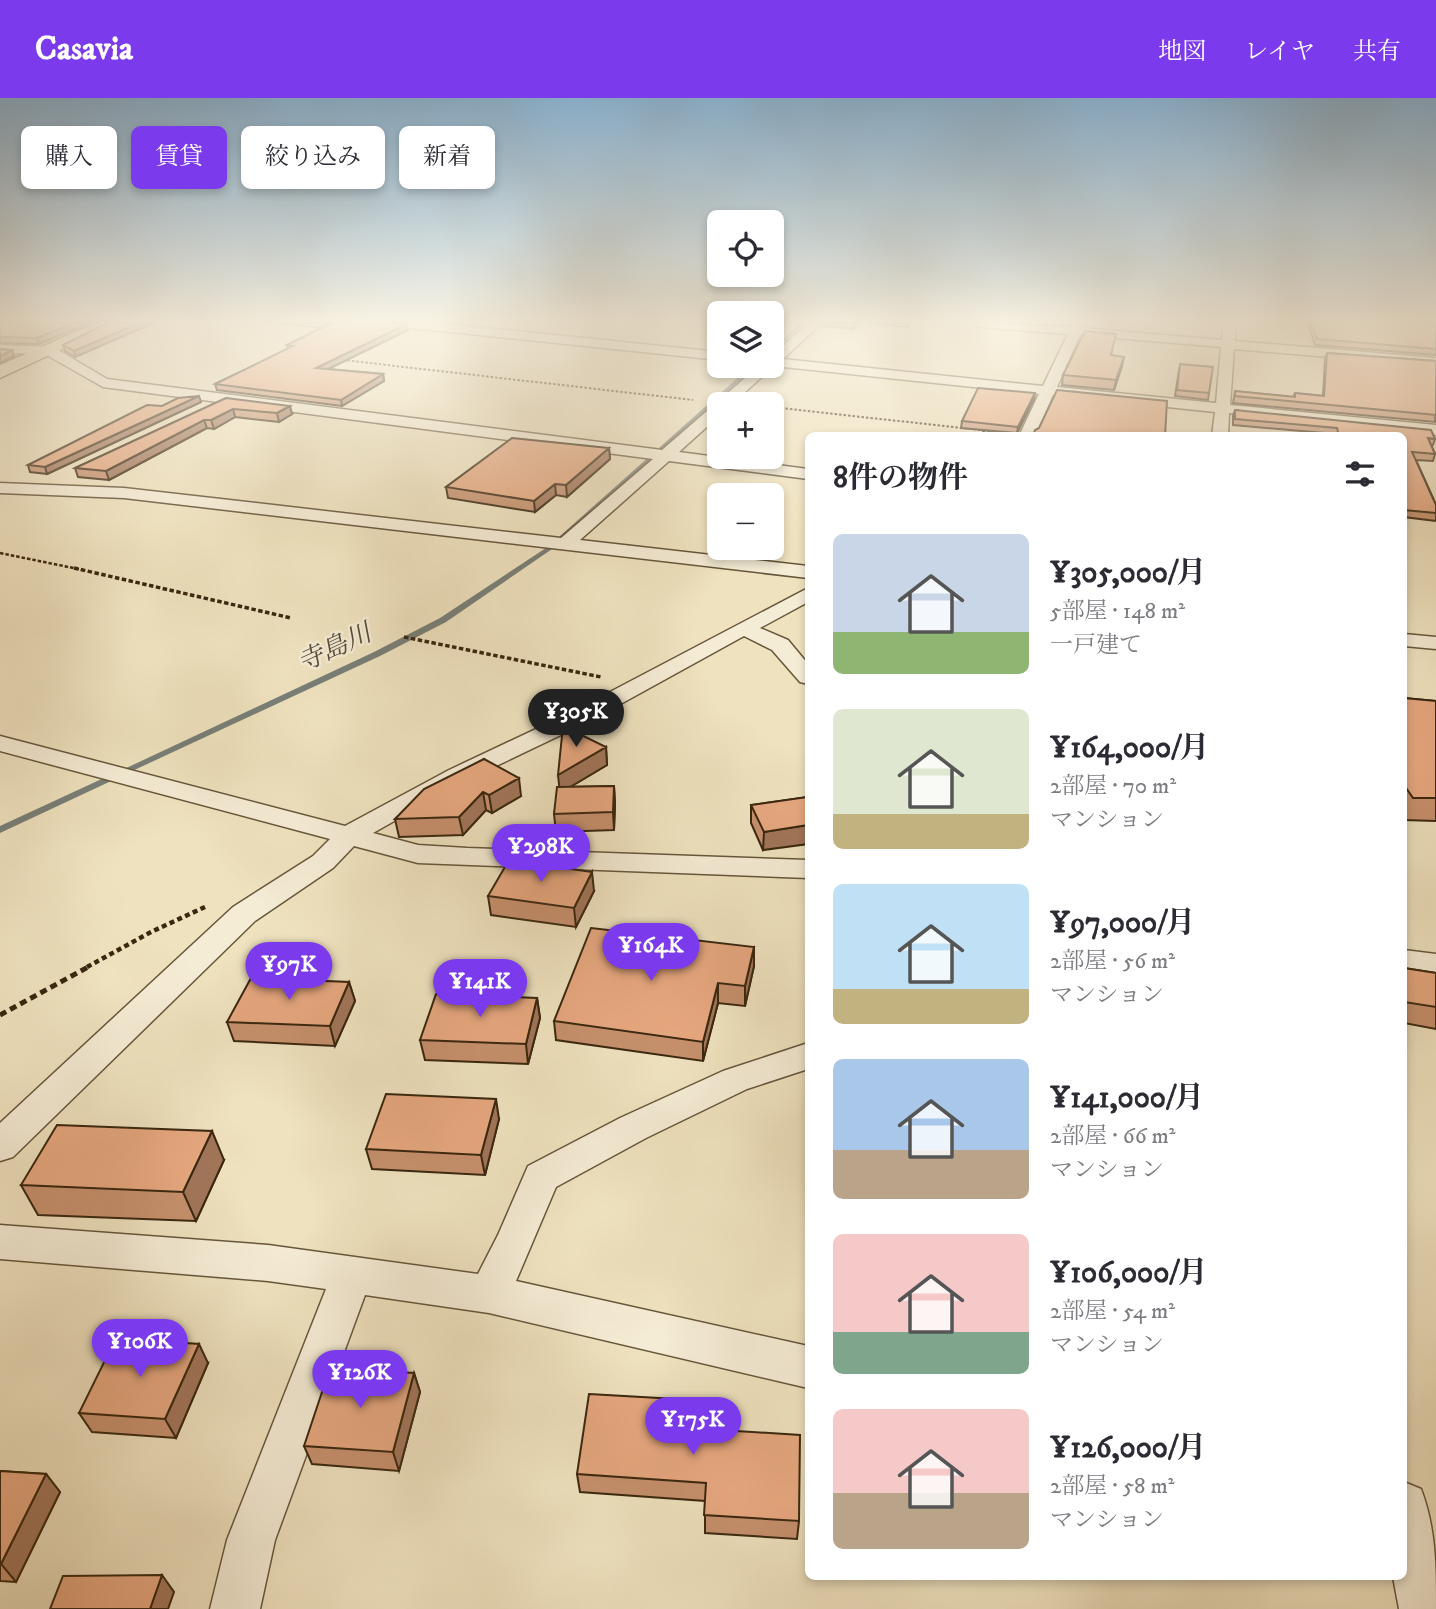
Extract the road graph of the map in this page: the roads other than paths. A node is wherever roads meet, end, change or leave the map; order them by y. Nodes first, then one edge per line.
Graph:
1 (191, 394) edge
2 (1047, 394) edge
3 (1081, 394) edge
4 (1222, 394) edge
5 (228, 398) junction
6 (1221, 409) junction
7 (204, 410) edge
8 (707, 418) edge
9 (1436, 430) edge
10 (1022, 432) edge
11 (1220, 432) edge
12 (659, 454) junction
13 (67, 471) dead end
14 (805, 474) edge
15 (0, 488) edge
16 (36, 488) junction
17 (566, 543) junction
18 (805, 572) edge
19 (805, 596) edge
20 (744, 628) junction
21 (1407, 639) edge
22 (1436, 643) edge
23 (805, 674) edge
24 (0, 743) edge
25 (348, 836) junction
26 (805, 869) edge
27 (1407, 961) edge
28 (1436, 965) edge
29 (805, 1057) edge
30 (0, 1146) edge
31 (0, 1242) edge
32 (352, 1275) junction
33 (489, 1294) junction
34 (805, 1366) edge
35 (1407, 1528) edge
36 (235, 1609) edge
37 (1424, 1609) edge

1 - 5 street
2 - 10 street
3 - 6 street
4 - 6 street
5 - 7 street
5 - 12 street
6 - 9 street
6 - 11 street
8 - 12 street
12 - 14 street
12 - 17 street
13 - 16 street
15 - 16 street
16 - 17 street
17 - 18 street
19 - 20 street
20 - 23 street
20 - 25 street
21 - 22 street
24 - 25 street
25 - 26 street
25 - 30 street
27 - 28 street
29 - 33 street
31 - 32 street
32 - 33 street
32 - 36 street
33 - 34 street
35 - 37 street

